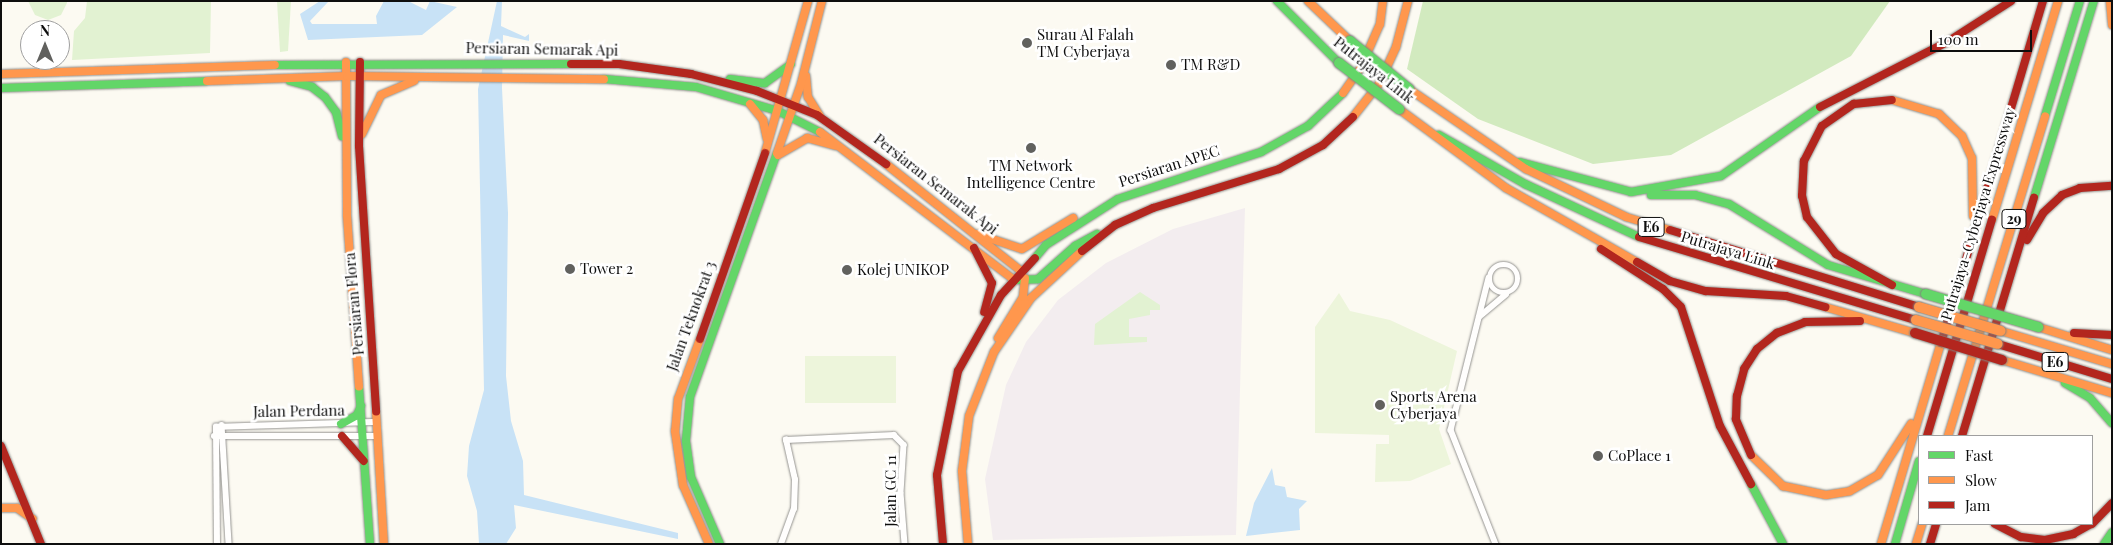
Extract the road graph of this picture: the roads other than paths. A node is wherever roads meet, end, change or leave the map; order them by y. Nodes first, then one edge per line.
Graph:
1 (808, 1) edge
2 (822, 1) edge
3 (1277, 1) edge
4 (1308, 1) edge
5 (1383, 1) edge
6 (1408, 1) edge
7 (2011, 1) edge
8 (2042, 1) edge
9 (2058, 1) edge
10 (2080, 1) edge
11 (2094, 1) edge
12 (2110, 1) edge
13 (2112, 25) edge
14 (795, 59) junction
15 (346, 62) junction
16 (360, 62) junction
17 (807, 64) junction
18 (1, 74) edge
19 (346, 76) junction
20 (360, 76) junction
21 (708, 77) junction
22 (264, 78) junction
23 (441, 78) junction
24 (1, 88) edge
25 (782, 99) junction
26 (746, 100) junction
27 (793, 104) junction
28 (1401, 110) junction
29 (778, 111) junction
30 (789, 115) junction
31 (822, 119) junction
32 (345, 150) junction
33 (766, 151) junction
34 (361, 155) junction
35 (775, 158) junction
36 (863, 159) junction
37 (1512, 161) junction
38 (1546, 167) junction
39 (2112, 186) edge
40 (1118, 199) junction
41 (1540, 208) junction
42 (1973, 227) junction
43 (1109, 230) junction
44 (977, 234) junction
45 (974, 248) junction
46 (2018, 254) junction
47 (1021, 271) junction
48 (1489, 278) junction
49 (1014, 280) junction
50 (1026, 283) junction
51 (1892, 285) junction
52 (1508, 293) junction
53 (1879, 322) junction
54 (2038, 327) junction
55 (1473, 331) junction
56 (976, 333) junction
57 (2112, 336) edge
58 (2112, 350) edge
59 (994, 352) junction
60 (2112, 364) edge
61 (2054, 376) junction
62 (2112, 380) edge
63 (362, 390) junction
64 (2112, 393) edge
65 (1922, 403) junction
66 (1968, 417) junction
67 (364, 422) junction
68 (377, 422) junction
69 (2112, 422) edge
70 (341, 424) junction
71 (222, 425) junction
72 (1927, 435) edge
73 (1948, 435) edge
74 (1962, 435) edge
75 (1966, 435) edge
76 (214, 436) junction
77 (223, 436) junction
78 (342, 436) junction
79 (364, 436) junction
80 (378, 436) junction
81 (1, 446) edge
82 (365, 462) junction
83 (1918, 464) edge
84 (2112, 503) edge
85 (1, 508) edge
86 (34, 522) junction
87 (2093, 523) edge
88 (1922, 525) edge
89 (1936, 525) edge
90 (1997, 525) edge
91 (2090, 525) edge
92 (2112, 532) edge
93 (1490, 535) junction
94 (41, 544) edge
95 (217, 544) edge
96 (229, 544) edge
97 (370, 544) edge
98 (384, 544) edge
99 (709, 544) edge
100 (720, 544) edge
101 (781, 544) edge
102 (905, 544) edge
103 (943, 544) edge
104 (968, 544) edge
105 (1490, 544) edge
106 (1496, 544) edge
107 (1782, 544) edge
108 (1882, 544) edge
109 (1895, 544) edge
110 (1916, 544) edge
111 (1930, 544) edge
112 (2104, 544) edge

1 - 14 main road, Jalan Teknokrat 3
2 - 17 main road
3 - 28 main road, Putrajaya Link / E6, bridge
4 - 37 main road, Putrajaya Link / E6, bridge
5 - 40 main road, Persiaran APEC
6 - 43 main road
7 - 38 main road
8 - 42 main road
9 - 72 main road, Putrajaya–Cyberjaya Expressway / 29
10 - 73 main road, 29
11 - 46 main road
12 - 13 main road
14 - 21 main road
14 - 25 main road, Jalan Teknokrat 3
15 - 16 main road, Persiaran Semarak Api
15 - 18 main road, Persiaran Semarak Api
15 - 19 main road, Persiaran Flora
16 - 20 main road, Persiaran Flora
16 - 21 main road, Persiaran Semarak Api
17 - 27 main road, Jalan Teknokrat 3
17 - 31 main road
19 - 20 main road, Persiaran Semarak Api
19 - 22 main road, Persiaran Semarak Api
19 - 32 main road, Persiaran Flora
20 - 23 main road, Persiaran Semarak Api
20 - 34 main road, Persiaran Flora
21 - 25 main road, Persiaran Semarak Api
22 - 24 main road, Persiaran Semarak Api
22 - 32 main road
23 - 26 main road, Persiaran Semarak Api
23 - 34 main road
25 - 27 main road, Persiaran Semarak Api
25 - 29 main road, Jalan Teknokrat 3
26 - 29 main road, Persiaran Semarak Api
26 - 33 main road
27 - 30 main road, Jalan Teknokrat 3
27 - 31 main road, Persiaran Semarak Api
28 - 41 main road
28 - 62 main road, Putrajaya Link / E6, bridge
29 - 30 main road, Persiaran Semarak Api
29 - 33 main road, Jalan Teknokrat 3
30 - 35 main road, Jalan Teknokrat 3
30 - 36 main road, Persiaran Semarak Api
31 - 44 main road, Persiaran Semarak Api
32 - 63 main road, Persiaran Flora
33 - 99 main road, Jalan Teknokrat 3
34 - 68 main road, Persiaran Flora
35 - 36 main road
35 - 100 main road, Jalan Teknokrat 3
36 - 45 main road, Persiaran Semarak Api
37 - 38 main road
37 - 60 main road, Putrajaya Link / E6, bridge
38 - 51 main road
39 - 46 main road
40 - 44 main road
40 - 47 main road, Persiaran APEC
41 - 53 main road
41 - 107 main road
42 - 51 main road
42 - 65 main road
43 - 50 main road
43 - 59 main road
44 - 47 main road, Persiaran Semarak Api
45 - 49 main road, Persiaran Semarak Api
45 - 56 main road
46 - 66 main road
47 - 49 main road, Persiaran APEC
47 - 50 main road
48 - 52 street
48 - 52 street
48 - 55 street
49 - 50 main road
49 - 56 main road, Persiaran APEC
50 - 59 main road
51 - 54 main road, bridge
52 - 55 street
53 - 61 main road, bridge
53 - 65 main road
54 - 57 main road
54 - 58 main road
55 - 93 street
56 - 103 main road, Persiaran APEC
59 - 104 main road
61 - 64 main road
61 - 69 main road
63 - 67 main road, Persiaran Flora
63 - 70 main road
65 - 108 main road
66 - 74 main road
66 - 75 main road
67 - 68 street, Jalan Perdana
67 - 70 street, Jalan Perdana
67 - 79 main road, Persiaran Flora
68 - 80 main road, Persiaran Flora
70 - 71 street, Jalan Perdana
71 - 76 street
71 - 77 street
76 - 77 street, Jalan Perdana
76 - 95 street
77 - 78 street, Jalan Perdana
77 - 96 street
78 - 79 street, Jalan Perdana
78 - 82 main road
79 - 80 street, Jalan Perdana
79 - 82 main road, Persiaran Flora
80 - 98 main road, Persiaran Flora
81 - 86 main road
82 - 97 main road, Persiaran Flora
83 - 109 main road
84 - 87 main road
85 - 86 main road
86 - 94 main road
88 - 110 main road
89 - 111 main road
90 - 91 main road
92 - 112 main road
93 - 105 street
93 - 106 street
101 - 102 street, Jalan GC 11

